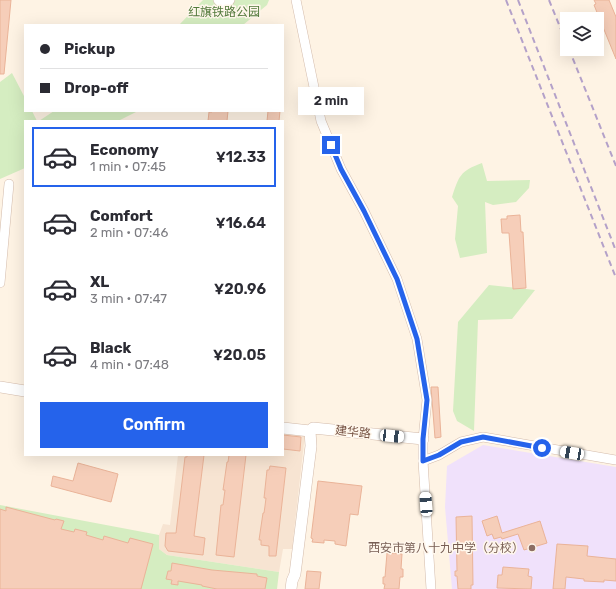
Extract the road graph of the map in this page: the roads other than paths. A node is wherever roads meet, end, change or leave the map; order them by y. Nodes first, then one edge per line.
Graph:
1 (218, 0) edge
2 (230, 0) edge
3 (296, 0) edge
4 (9, 184) dead end
5 (0, 283) edge
6 (0, 387) edge
7 (24, 391) edge
8 (284, 428) edge
9 (310, 431) junction
10 (423, 439) junction
11 (616, 460) edge
12 (423, 461) junction
13 (291, 589) edge
14 (431, 589) edge

1 - 2 street
3 - 10 street
4 - 5 street
6 - 7 street
8 - 9 street, 建华路
9 - 10 street, 建华路
9 - 13 street
10 - 12 street
11 - 12 street
12 - 14 street

